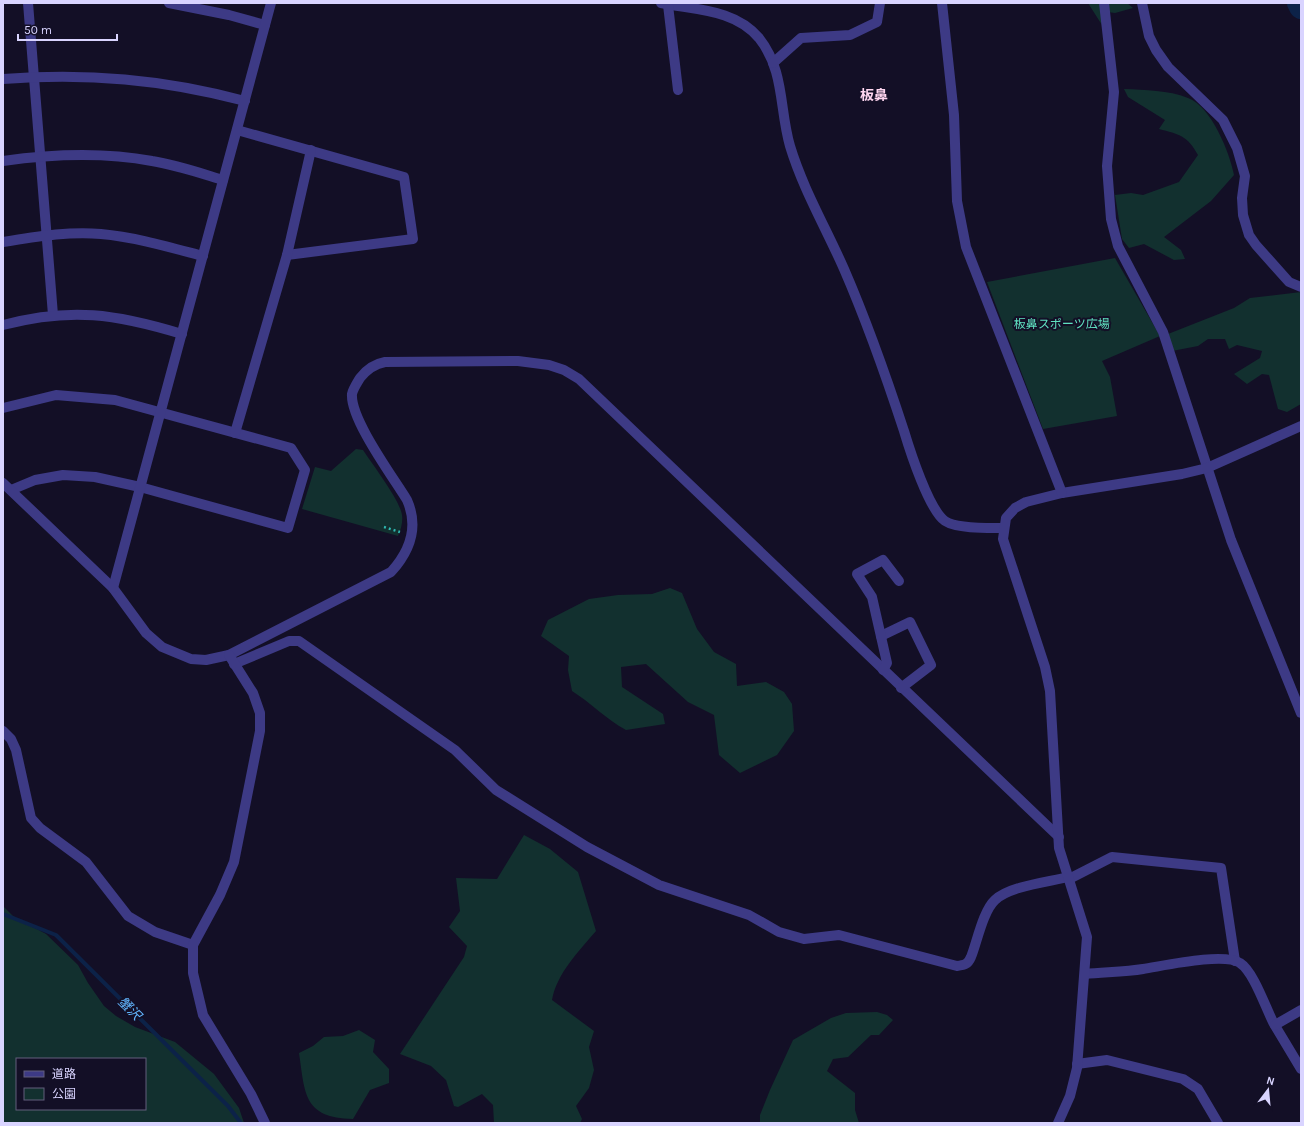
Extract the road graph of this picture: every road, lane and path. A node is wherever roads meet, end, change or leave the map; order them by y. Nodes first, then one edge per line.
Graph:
1 (28, 3) edge
2 (169, 3) edge
3 (271, 3) edge
4 (880, 3) edge
5 (942, 3) edge
6 (1104, 3) edge
7 (1142, 3) edge
8 (664, 4) edge
9 (707, 7) edge
10 (265, 24) junction
11 (773, 63) junction
12 (34, 77) junction
13 (3, 80) edge
14 (678, 90) dead end
15 (245, 101) junction
16 (237, 130) junction
17 (311, 150) junction
18 (40, 157) junction
19 (3, 161) edge
20 (223, 180) junction
21 (47, 235) junction
22 (3, 242) edge
23 (287, 255) junction
24 (203, 256) junction
25 (1301, 287) edge
26 (53, 315) junction
27 (3, 325) edge
28 (182, 334) junction
29 (3, 408) edge
30 (160, 412) junction
31 (1301, 426) edge
32 (235, 433) junction
33 (1207, 468) junction
34 (3, 483) edge
35 (140, 487) junction
36 (11, 490) junction
37 (1062, 493) junction
38 (384, 527) dead end
39 (1003, 528) junction
40 (411, 535) junction
41 (899, 581) dead end
42 (113, 588) junction
43 (881, 636) junction
44 (232, 659) junction
45 (883, 670) junction
46 (901, 688) junction
47 (1301, 713) edge
48 (3, 732) edge
49 (1059, 837) junction
50 (1068, 878) junction
51 (193, 945) junction
52 (1235, 961) junction
53 (1085, 974) junction
54 (1301, 1010) edge
55 (1275, 1025) junction
56 (1077, 1064) junction
57 (1301, 1069) edge
58 (265, 1123) edge
59 (1058, 1123) edge
60 (1218, 1123) edge

1 - 12 street
2 - 10 street
3 - 10 street
4 - 11 street
5 - 37 street
6 - 33 street
7 - 25 street
8 - 9 street
8 - 14 street
9 - 11 street
10 - 15 street
11 - 39 street
12 - 13 street
12 - 15 street
12 - 18 street
15 - 16 street
16 - 17 street
16 - 20 street
17 - 23 street
17 - 23 street
18 - 19 street
18 - 20 street
18 - 21 street
20 - 24 street
21 - 22 street
21 - 24 street
21 - 26 street
23 - 32 street
24 - 28 street
26 - 27 street
26 - 28 street
28 - 30 street
29 - 30 street
30 - 32 street
30 - 35 street
31 - 33 street
32 - 35 street
33 - 37 street
33 - 47 street
34 - 36 street
35 - 36 street
35 - 42 street
36 - 42 street
37 - 39 street
38 - 40 path
39 - 49 street
40 - 44 street
40 - 45 street
41 - 43 street
42 - 44 street
43 - 45 street
43 - 46 street
44 - 50 street
44 - 51 street
45 - 46 street
46 - 49 street
48 - 51 street
49 - 50 street
50 - 52 street
50 - 53 street
51 - 58 street
52 - 53 street
52 - 55 street
53 - 56 street
54 - 55 street
55 - 57 street
56 - 59 street
56 - 60 street

